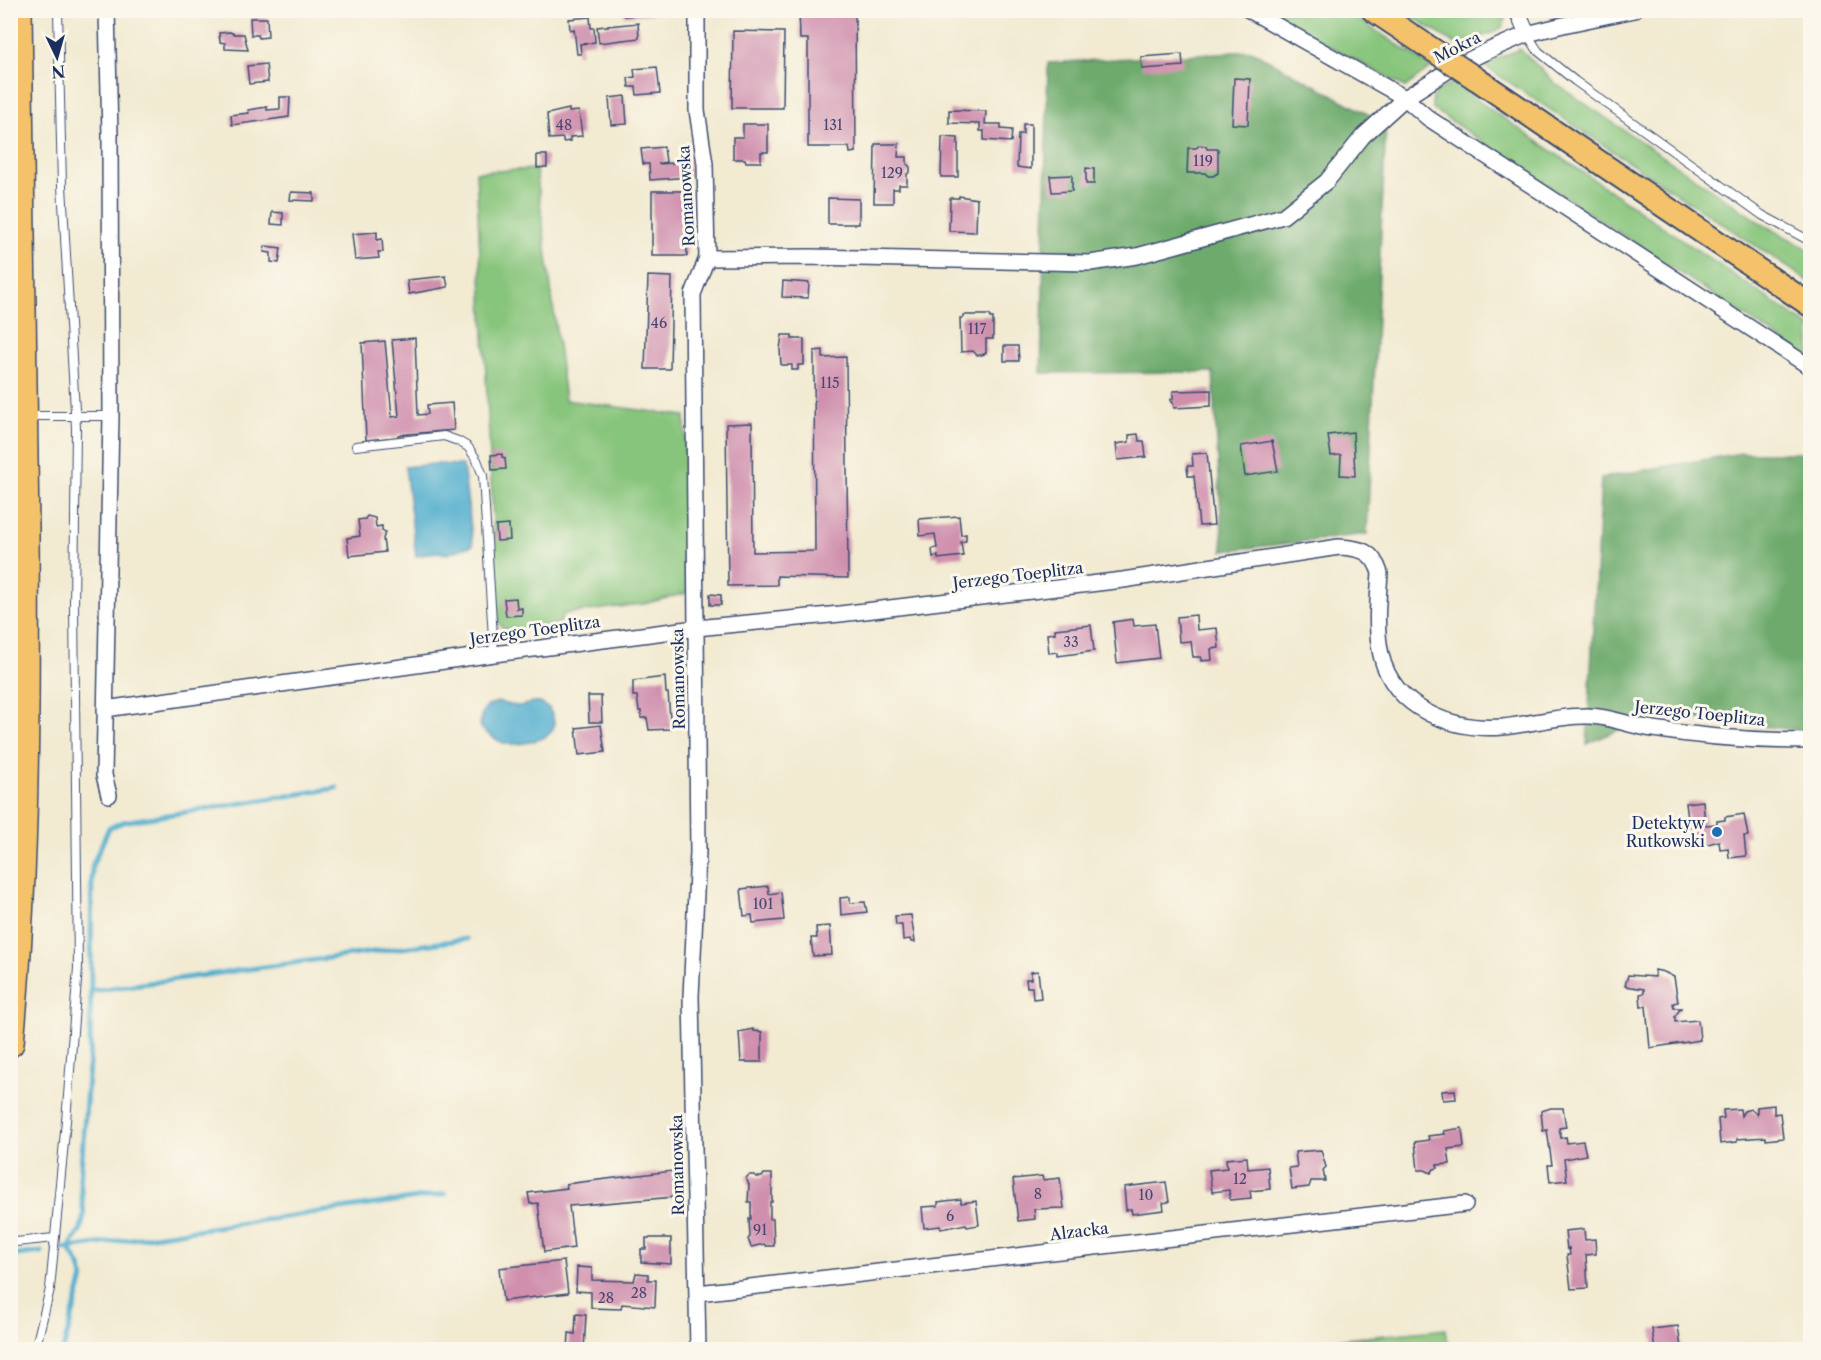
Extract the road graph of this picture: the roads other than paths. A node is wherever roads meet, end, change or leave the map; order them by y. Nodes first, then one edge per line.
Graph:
1 (15, 10) edge
2 (58, 10) edge
3 (107, 10) edge
4 (698, 10) edge
5 (1248, 10) edge
6 (1373, 10) edge
7 (1517, 10) edge
8 (1634, 10) edge
9 (10, 27) edge
10 (1527, 34) junction
11 (1405, 98) junction
12 (10, 193) edge
13 (1810, 241) edge
14 (21, 246) junction
15 (707, 258) junction
16 (1810, 305) edge
17 (1810, 367) edge
18 (24, 416) junction
19 (76, 416) junction
20 (111, 416) junction
21 (356, 446) dead end
22 (696, 628) junction
23 (494, 654) junction
24 (105, 709) junction
25 (1810, 741) edge
26 (109, 795) dead end
27 (10, 1043) edge
28 (1465, 1204) dead end
29 (54, 1238) junction
30 (16, 1242) dead end
31 (698, 1293) junction
32 (35, 1350) edge
33 (698, 1350) edge

1 - 9 lane
1 - 14 highway
2 - 19 lane
3 - 20 street
4 - 15 street, Romanowska
5 - 11 street
6 - 16 main road, bridge
7 - 10 street
8 - 10 street, Mokra
10 - 11 street, Mokra
10 - 13 lane
11 - 15 street, Mokra
11 - 17 street
12 - 14 lane
14 - 18 highway
15 - 22 street, Romanowska
18 - 19 lane
18 - 27 highway
19 - 20 lane
19 - 29 lane
20 - 24 street
21 - 23 lane
22 - 23 street, Jerzego Toeplitza
22 - 25 street, Jerzego Toeplitza
22 - 31 street, Romanowska
23 - 24 street, Jerzego Toeplitza
24 - 26 street
28 - 31 street, Alzacka
29 - 30 lane
29 - 32 lane
31 - 33 street, Romanowska

